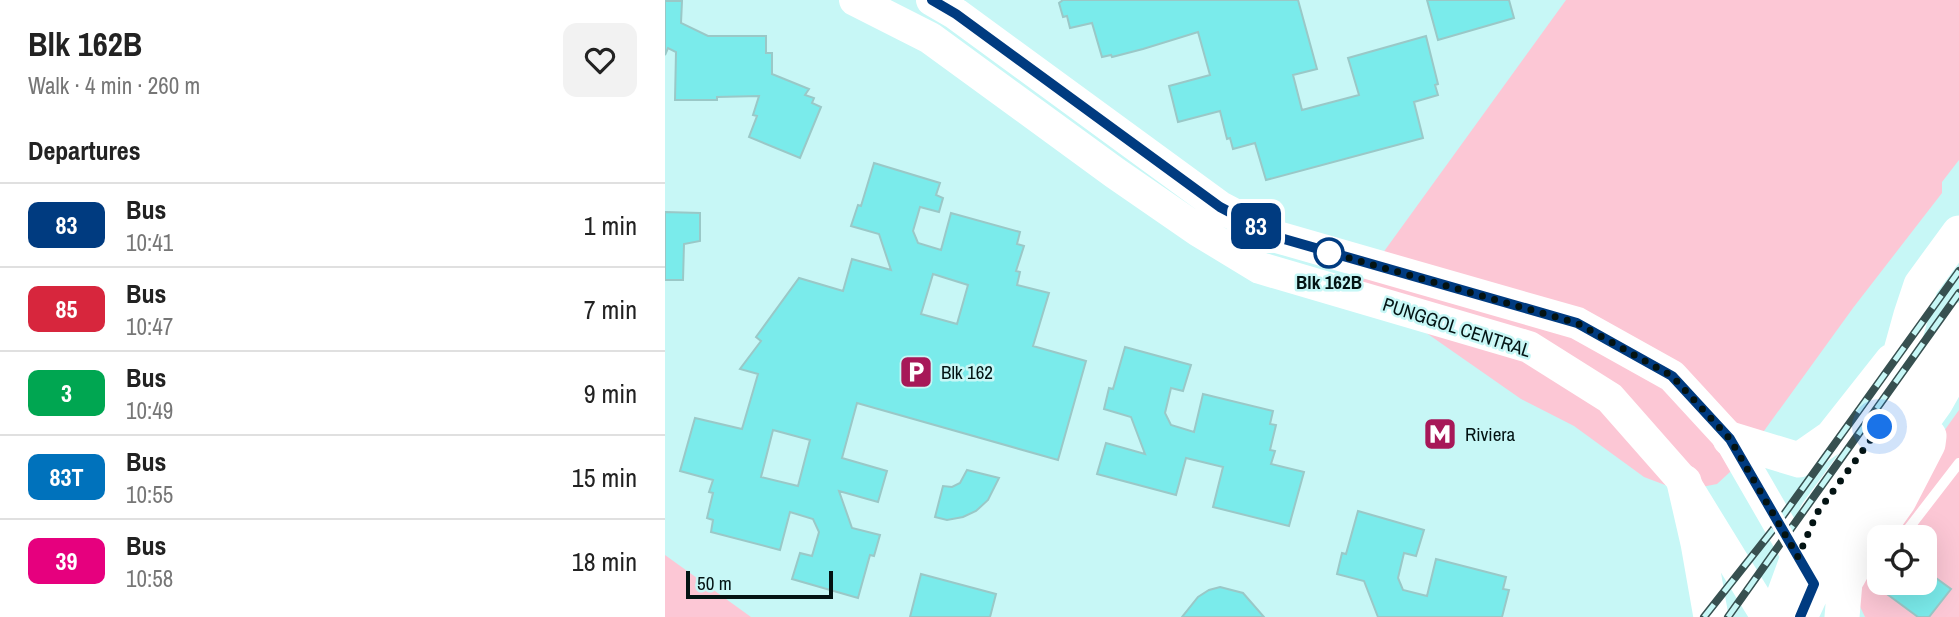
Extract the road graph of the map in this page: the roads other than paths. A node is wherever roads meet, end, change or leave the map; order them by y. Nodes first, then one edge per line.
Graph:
1 (855, 0) edge
2 (932, 0) edge
3 (1959, 233) edge
4 (1959, 320) edge
5 (1903, 348) junction
6 (1959, 361) edge
7 (1936, 402) junction
8 (1880, 427) junction
9 (1730, 439) junction
10 (1959, 463) edge
11 (1684, 482) junction
12 (1911, 525) edge
13 (1806, 571) junction
14 (1711, 617) edge
15 (1767, 617) edge
16 (1776, 617) edge
17 (1800, 617) edge
18 (1831, 617) edge
19 (1842, 617) edge

1 - 11 main road, PUNGGOL CENTRAL
2 - 9 main road, PUNGGOL CENTRAL
3 - 5 main road
4 - 8 main road
5 - 8 main road
5 - 9 main road
6 - 7 main road
7 - 13 main road
7 - 19 main road
8 - 13 main road
9 - 13 main road, PUNGGOL CENTRAL
10 - 12 lane
11 - 14 main road
11 - 15 main road, PUNGGOL CENTRAL
13 - 16 main road
13 - 17 main road
13 - 18 main road, PUNGGOL CENTRAL

